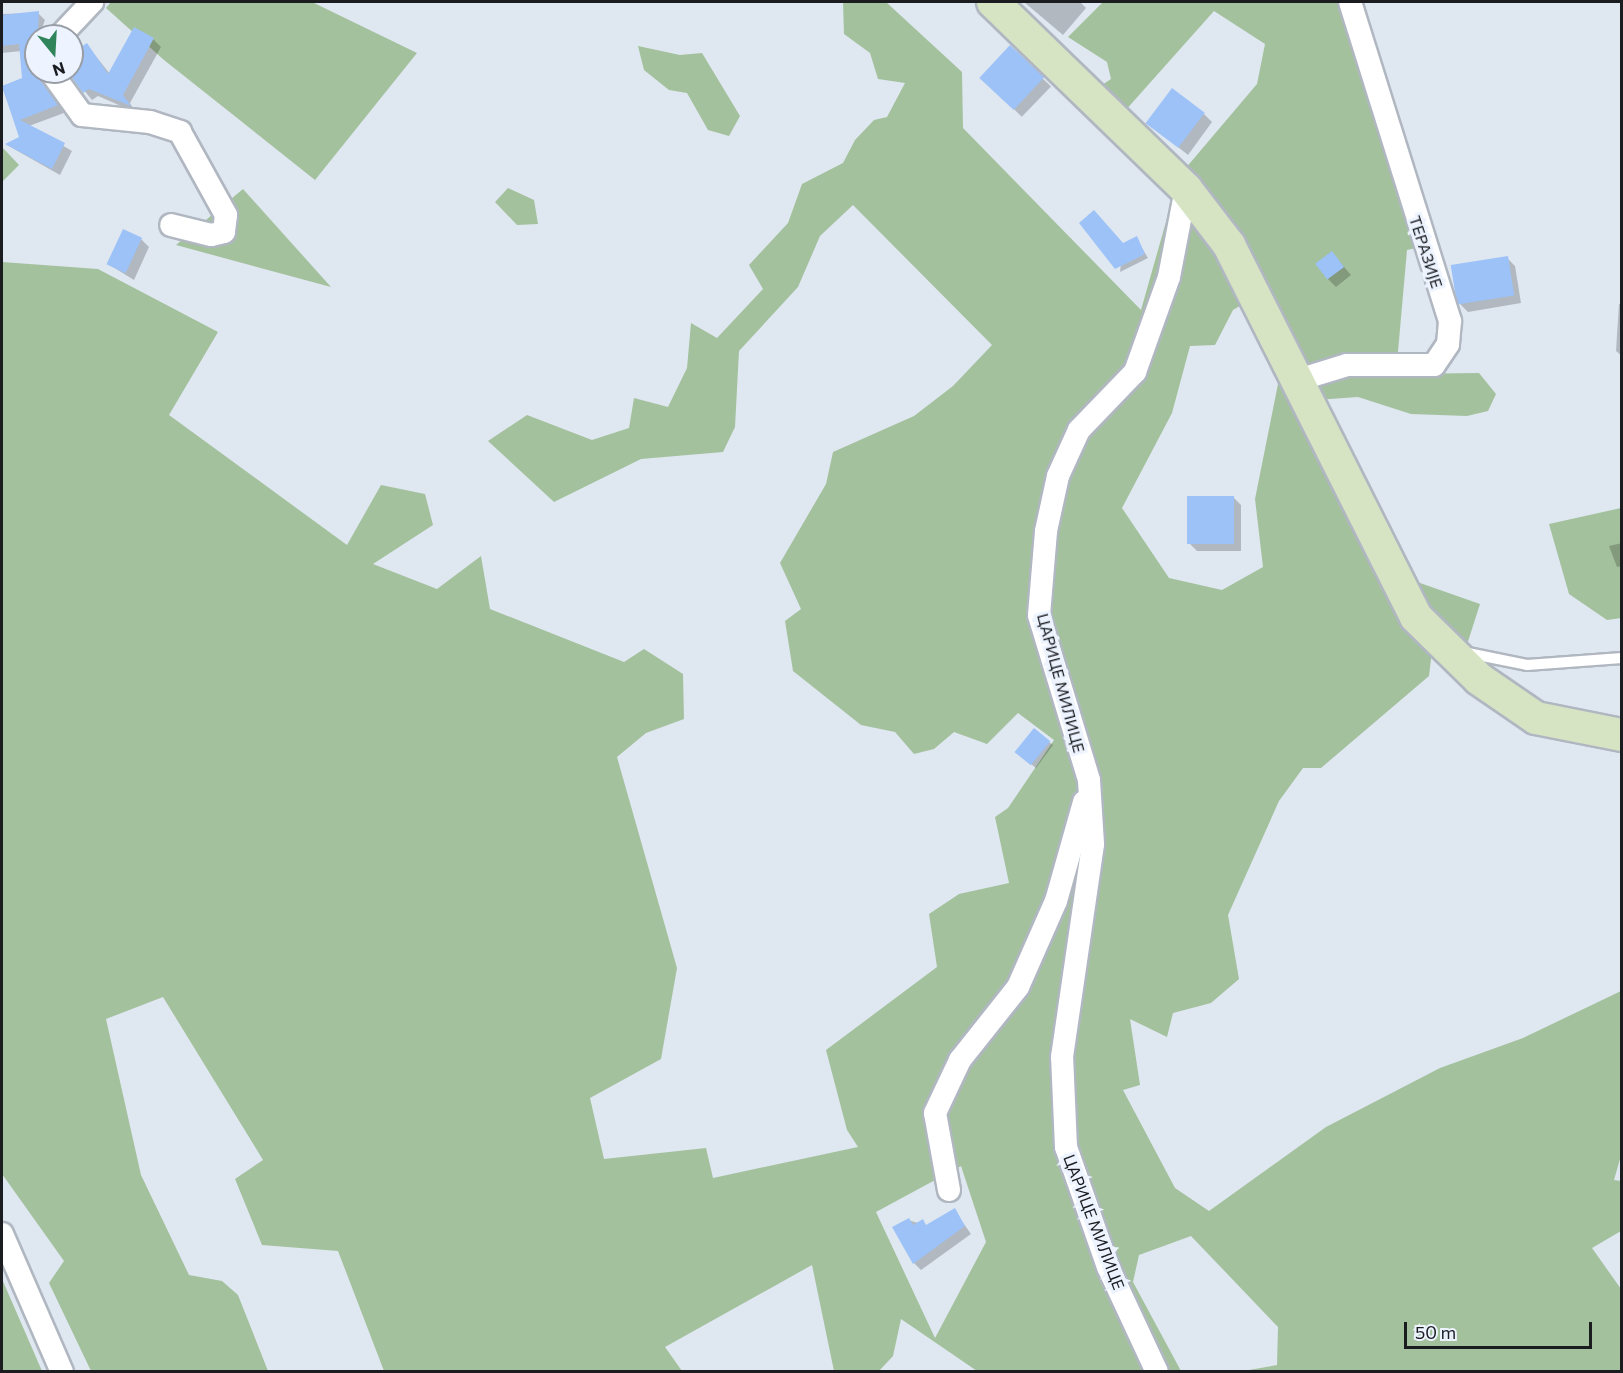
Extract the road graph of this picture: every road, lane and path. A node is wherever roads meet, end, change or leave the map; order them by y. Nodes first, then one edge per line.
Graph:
1 (92, 2) edge
2 (993, 2) edge
3 (1350, 2) edge
4 (71, 24) edge
5 (60, 84) edge
6 (1186, 189) junction
7 (171, 225) dead end
8 (1295, 381) junction
9 (1448, 649) junction
10 (1622, 658) edge
11 (1622, 735) edge
12 (1089, 780) junction
13 (949, 1190) dead end
14 (2, 1233) edge
15 (62, 1371) edge
16 (1157, 1371) edge

1 - 4 street
2 - 6 street
3 - 8 street, ТЕРАЗИЈЕ
5 - 7 street
6 - 8 street
6 - 12 street, ЦАРИЦЕ МИЛИЦЕ
8 - 9 street
9 - 10 lane
9 - 11 street
12 - 13 street
12 - 16 street, ЦАРИЦЕ МИЛИЦЕ
14 - 15 street

